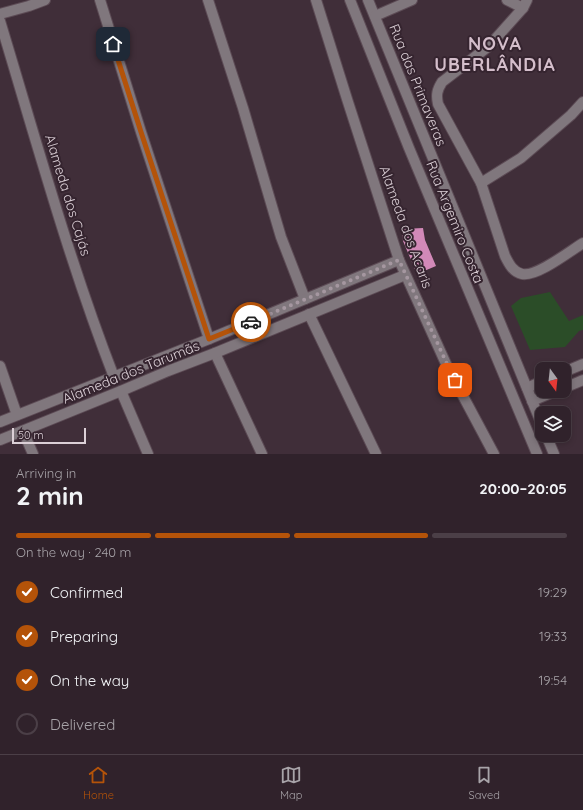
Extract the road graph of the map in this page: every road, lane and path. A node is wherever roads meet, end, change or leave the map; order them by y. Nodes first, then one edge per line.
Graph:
1 (45, 0) edge
2 (100, 0) edge
3 (208, 0) edge
4 (316, 0) edge
5 (350, 0) edge
6 (368, 0) edge
7 (412, 0) edge
8 (507, 0) edge
9 (525, 4) edge
10 (0, 14) edge
11 (375, 16) junction
12 (0, 21) edge
13 (583, 102) edge
14 (426, 142) junction
15 (409, 148) junction
16 (481, 183) junction
17 (583, 243) edge
18 (399, 260) junction
19 (406, 275) junction
20 (305, 299) junction
21 (309, 314) junction
22 (258, 318) junction
23 (264, 332) junction
24 (209, 339) junction
25 (215, 353) junction
26 (162, 358) junction
27 (583, 364) edge
28 (0, 366) edge
29 (571, 369) edge
30 (168, 371) junction
31 (114, 377) junction
32 (583, 380) edge
33 (535, 385) edge
34 (571, 385) edge
35 (527, 388) junction
36 (121, 391) junction
37 (66, 396) junction
38 (539, 398) edge
39 (532, 401) junction
40 (535, 408) edge
41 (71, 411) junction
42 (17, 415) junction
43 (0, 422) edge
44 (22, 431) junction
45 (0, 440) edge
46 (549, 442) edge
47 (34, 454) edge
48 (148, 454) edge
49 (262, 454) edge
50 (376, 454) edge
51 (494, 454) edge
52 (537, 454) edge
53 (554, 454) edge

1 - 10 street
2 - 24 street
3 - 20 street
4 - 18 street, Alameda dos Acaris
5 - 15 street, Rua Argemiro Costa
6 - 11 street, Rua das Primaveras
7 - 11 street
8 - 9 street
9 - 16 street
11 - 14 street, Rua das Primaveras
12 - 31 street, Alameda dos Cajás
13 - 16 street
14 - 15 street
14 - 35 street, Rua das Primaveras
15 - 52 street, Rua Argemiro Costa
16 - 17 street
18 - 19 street, Alameda dos Acaris
18 - 20 street, Alameda dos Tarumãs
19 - 21 street, Alameda dos Tarumãs
19 - 51 street, Alameda dos Acaris
20 - 22 street, Alameda dos Tarumãs
21 - 23 street, Alameda dos Tarumãs
21 - 50 street
22 - 23 street
22 - 24 street, Alameda dos Tarumãs
23 - 25 street, Alameda dos Tarumãs
24 - 26 street, Alameda dos Tarumãs
25 - 30 street, Alameda dos Tarumãs
25 - 49 street
26 - 30 street
26 - 31 street, Alameda dos Tarumãs
27 - 29 street
28 - 42 street
30 - 36 street, Alameda dos Tarumãs
31 - 37 street, Alameda dos Tarumãs
32 - 34 street
33 - 35 street
35 - 39 street, Rua das Primaveras
36 - 41 street, Alameda dos Tarumãs
36 - 48 street
37 - 41 street
37 - 42 street, Alameda dos Tarumãs
38 - 39 street
39 - 40 street, Rua das Primaveras
41 - 44 street, Alameda dos Tarumãs
42 - 43 street, Alameda dos Tarumãs
44 - 45 street, Alameda dos Tarumãs
44 - 47 street
46 - 53 street

